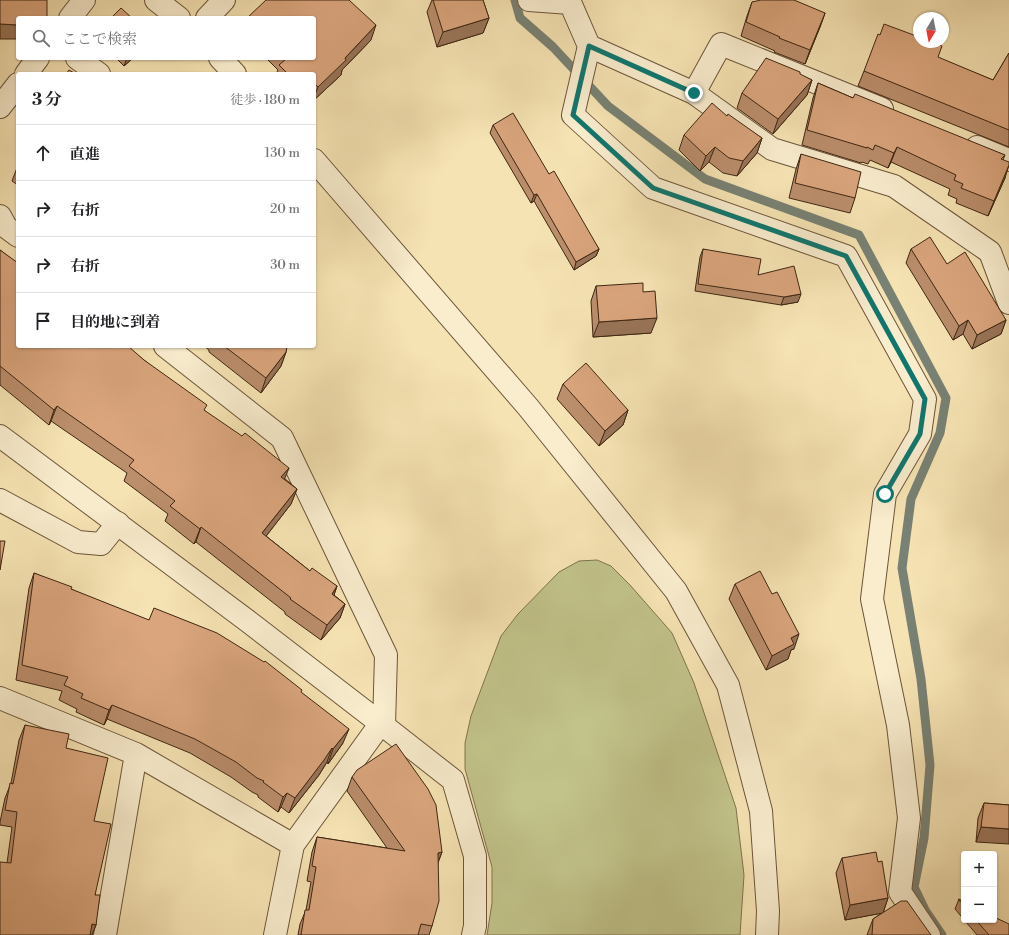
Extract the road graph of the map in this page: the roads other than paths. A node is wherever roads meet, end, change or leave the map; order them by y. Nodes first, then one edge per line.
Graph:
1 (84, 0) edge
2 (156, 0) edge
3 (224, 0) edge
4 (530, 0) edge
5 (569, 1) edge
6 (72, 16) edge
7 (176, 16) edge
8 (209, 16) edge
9 (589, 46) junction
10 (36, 60) edge
11 (80, 60) edge
12 (222, 60) edge
13 (28, 72) edge
14 (96, 72) edge
15 (233, 72) edge
16 (16, 87) edge
17 (694, 93) junction
18 (0, 107) edge
19 (898, 115) edge
20 (957, 139) edge
21 (1009, 160) edge
22 (316, 162) edge
23 (0, 216) edge
24 (16, 234) edge
25 (1009, 303) edge
26 (168, 348) edge
27 (0, 436) edge
28 (0, 500) edge
29 (118, 523) junction
30 (0, 698) edge
31 (382, 724) junction
32 (136, 754) junction
33 (293, 845) junction
34 (105, 935) edge
35 (275, 935) edge
36 (473, 935) edge
37 (767, 935) edge
38 (929, 935) edge

1 - 6 street
2 - 7 street
3 - 8 street
4 - 5 street
5 - 9 street
9 - 17 street
9 - 38 street
10 - 13 street
11 - 14 street
12 - 15 street
16 - 18 street
17 - 19 street
17 - 25 street
20 - 21 street
22 - 37 street
23 - 24 street
26 - 31 street
27 - 29 street
28 - 29 street
29 - 31 street
30 - 32 street
31 - 33 street
31 - 36 street
32 - 33 street
32 - 34 street
33 - 35 street

